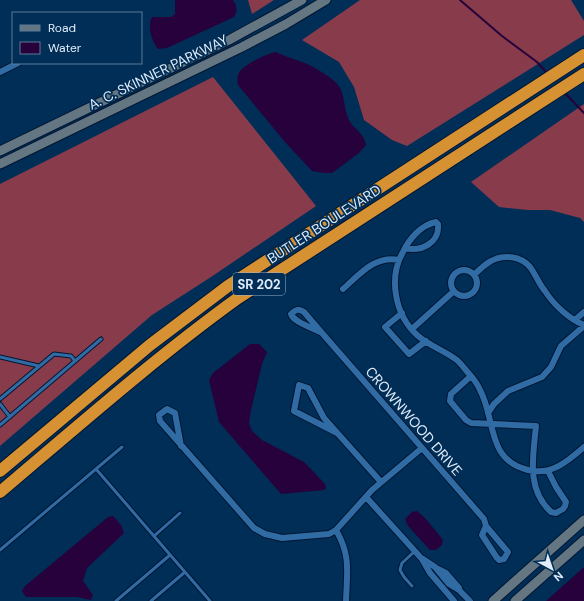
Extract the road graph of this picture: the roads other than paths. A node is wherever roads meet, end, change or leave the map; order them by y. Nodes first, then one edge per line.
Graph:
1 (302, 0) edge
2 (326, 0) edge
3 (581, 57) edge
4 (16, 64) edge
5 (0, 72) edge
6 (584, 74) edge
7 (0, 151) edge
8 (0, 164) edge
9 (405, 248) junction
10 (399, 260) junction
11 (474, 275) junction
12 (343, 289) dead end
13 (454, 291) junction
14 (584, 312) edge
15 (402, 313) junction
16 (575, 320) junction
17 (584, 325) edge
18 (412, 329) junction
19 (322, 333) junction
20 (100, 339) dead end
21 (426, 340) junction
22 (0, 357) edge
23 (75, 361) junction
24 (39, 366) junction
25 (471, 376) junction
26 (0, 399) edge
27 (0, 404) edge
28 (488, 413) junction
29 (10, 417) junction
30 (490, 423) junction
31 (0, 425) edge
32 (337, 433) junction
33 (181, 446) junction
34 (122, 447) dead end
35 (584, 447) edge
36 (422, 448) junction
37 (96, 469) junction
38 (548, 470) junction
39 (0, 471) edge
40 (532, 471) junction
41 (381, 482) junction
42 (0, 492) edge
43 (366, 497) junction
44 (180, 513) dead end
45 (584, 520) edge
46 (486, 526) junction
47 (336, 530) junction
48 (154, 536) junction
49 (584, 540) edge
50 (0, 550) edge
51 (415, 551) junction
52 (170, 555) junction
53 (422, 559) junction
54 (185, 572) junction
55 (412, 586) dead end
56 (116, 601) edge
57 (151, 601) edge
58 (210, 601) edge
59 (346, 601) edge
60 (454, 601) edge
61 (470, 601) edge
62 (493, 601) edge
63 (515, 601) edge

1 - 7 main road, A. C. SKINNER PARKWAY
2 - 8 main road, A. C. SKINNER PARKWAY
3 - 39 highway, BUTLER BOULEVARD / SR 202
4 - 5 street
6 - 42 highway, BUTLER BOULEVARD / SR 202
9 - 9 street
9 - 10 street
10 - 12 street
10 - 15 street
11 - 13 street
11 - 13 street
11 - 16 street
13 - 18 street
14 - 16 street
15 - 18 street
15 - 21 street
16 - 17 street
17 - 28 street
18 - 21 street
19 - 19 street, CROWNWOOD DRIVE
19 - 36 street, CROWNWOOD DRIVE
20 - 23 lane
21 - 25 street
22 - 24 lane
23 - 24 lane
23 - 29 lane
24 - 26 lane
25 - 28 street
25 - 30 street
27 - 29 lane
28 - 30 street
29 - 31 lane
30 - 40 street
30 - 40 street
32 - 32 street
32 - 41 street
33 - 33 street
33 - 47 street
34 - 37 lane
35 - 38 street
36 - 41 street
36 - 46 street, CROWNWOOD DRIVE
37 - 48 lane
37 - 50 lane
38 - 40 street
38 - 40 street
41 - 43 street
43 - 47 street
43 - 51 street
44 - 48 lane
45 - 62 main road
46 - 46 street, CROWNWOOD DRIVE
47 - 59 street
48 - 52 lane
49 - 63 main road
51 - 53 street
51 - 55 lane
52 - 54 lane
52 - 56 lane
53 - 60 street
53 - 61 street
54 - 57 lane
54 - 58 lane

